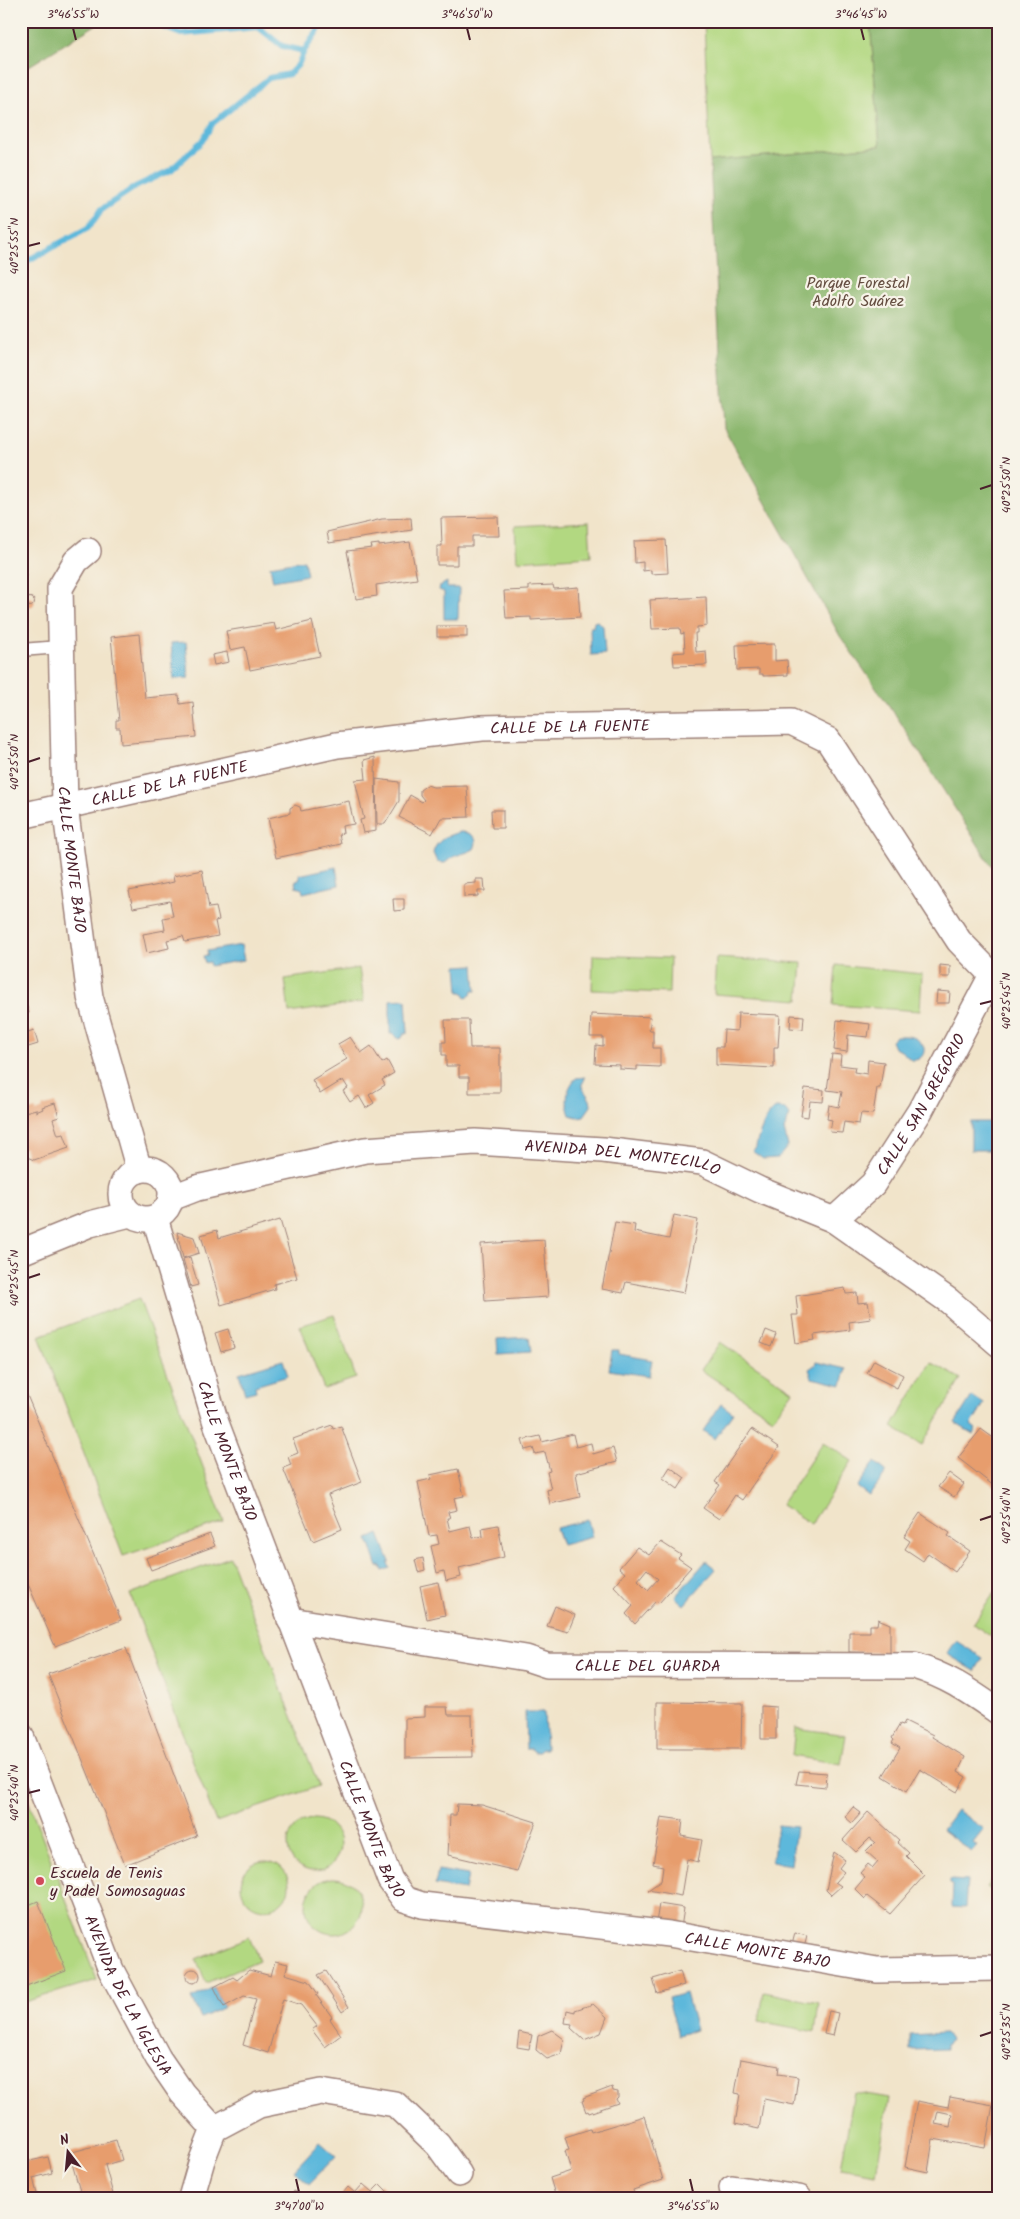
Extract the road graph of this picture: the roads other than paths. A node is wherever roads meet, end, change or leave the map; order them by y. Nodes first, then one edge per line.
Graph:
1 (88, 551) dead end
2 (60, 647) junction
3 (21, 650) edge
4 (65, 806) junction
5 (21, 816) edge
6 (995, 975) edge
7 (139, 1170) junction
8 (170, 1190) junction
9 (126, 1207) junction
10 (155, 1218) junction
11 (834, 1220) junction
12 (21, 1252) edge
13 (999, 1344) edge
14 (290, 1620) junction
15 (999, 1712) edge
16 (21, 1736) edge
17 (999, 1968) edge
18 (214, 2129) junction
19 (459, 2174) dead end
20 (732, 2188) dead end
21 (191, 2198) edge
22 (799, 2198) edge

1 - 2 street, CALLE MONTE BAJO
2 - 3 lane
2 - 4 street, CALLE MONTE BAJO
4 - 5 street, CALLE DE LA FUENTE
4 - 6 street, CALLE DE LA FUENTE
4 - 7 street, CALLE MONTE BAJO
6 - 11 street, CALLE SAN GREGORIO
7 - 8 street
7 - 9 street
8 - 10 street
8 - 11 street, AVENIDA DEL MONTECILLO
9 - 10 street
9 - 12 street
10 - 14 street, CALLE MONTE BAJO
11 - 13 street, AVENIDA DEL MONTECILLO
14 - 15 street, CALLE DEL GUARDA
14 - 17 street, CALLE MONTE BAJO
16 - 18 street, AVENIDA DE LA IGLESIA
18 - 19 street
18 - 21 street
20 - 22 street

